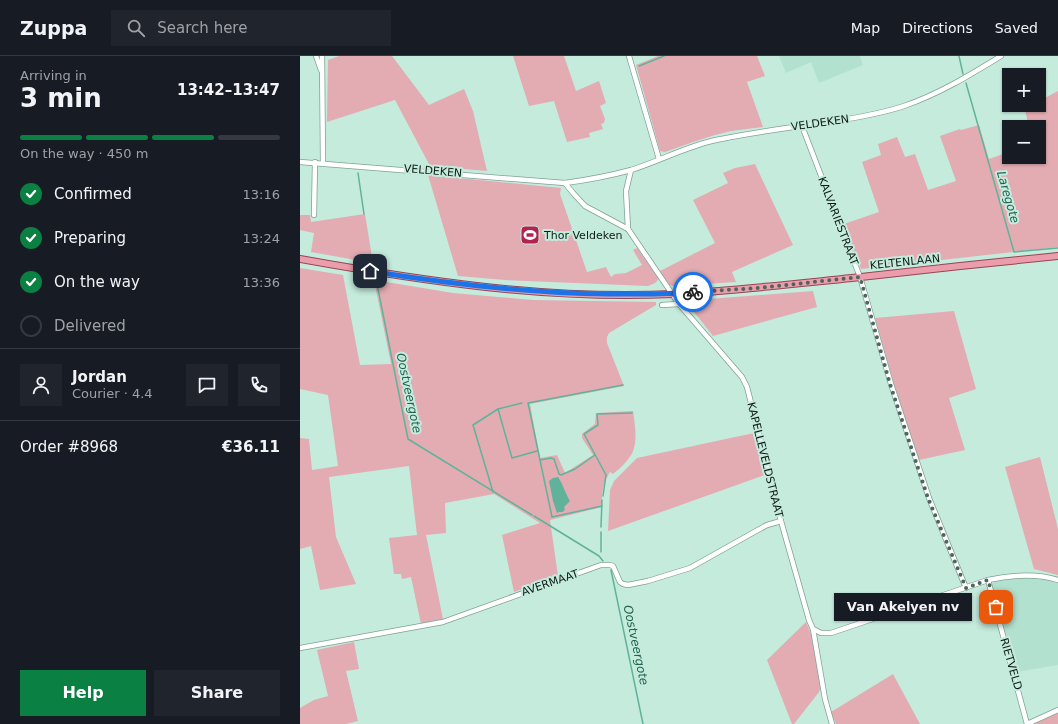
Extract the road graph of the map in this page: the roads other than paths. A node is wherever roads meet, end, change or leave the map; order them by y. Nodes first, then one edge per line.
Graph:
1 (316, 56) edge
2 (322, 56) edge
3 (629, 56) edge
4 (1001, 56) edge
5 (322, 74) junction
6 (802, 126) junction
7 (659, 159) junction
8 (300, 162) edge
9 (315, 162) junction
10 (323, 163) junction
11 (631, 170) junction
12 (565, 183) junction
13 (314, 215) dead end
14 (628, 229) junction
15 (1058, 256) edge
16 (300, 259) edge
17 (860, 277) junction
18 (673, 294) junction
19 (679, 304) junction
20 (662, 305) dead end
21 (781, 521) junction
22 (988, 580) junction
23 (1058, 580) edge
24 (966, 588) junction
25 (813, 629) junction
26 (300, 648) edge
27 (1058, 710) edge
28 (832, 724) edge
29 (1027, 724) edge

1 - 5 street
2 - 5 street
3 - 7 street
4 - 6 street, VELDEKEN
5 - 10 street
6 - 7 street, VELDEKEN
6 - 17 street, KALVARIESTRAAT
7 - 11 street, VELDEKEN
8 - 9 street, VELDEKEN
9 - 10 street, VELDEKEN
9 - 13 street
10 - 12 street, VELDEKEN
11 - 12 street, VELDEKEN
11 - 14 street
12 - 14 street
14 - 18 street, KAPELLEVELDSTRAAT
15 - 17 main road, KELTENLAAN
16 - 18 main road, KELTENLAAN
17 - 18 main road, KELTENLAAN
17 - 24 street, KALVARIESTRAAT
18 - 19 street, KAPELLEVELDSTRAAT
19 - 20 street
19 - 21 street, KAPELLEVELDSTRAAT
21 - 25 street, KAPELLEVELDSTRAAT
21 - 26 street, AVERMAAT
22 - 23 street
22 - 24 street
22 - 29 street, RIETVELD
24 - 25 street
25 - 28 street, KAPELLEVELDSTRAAT
27 - 29 street

